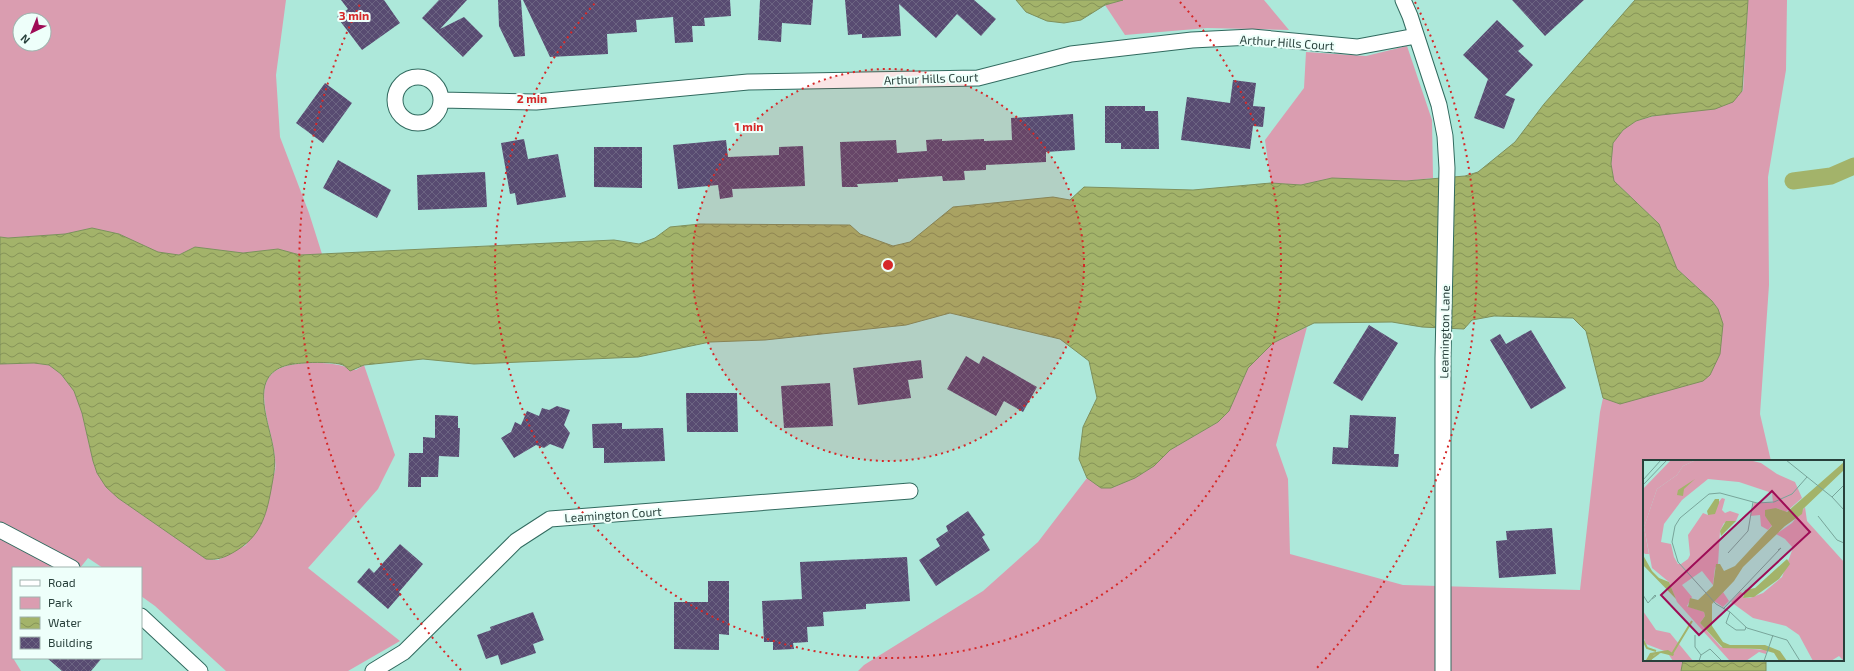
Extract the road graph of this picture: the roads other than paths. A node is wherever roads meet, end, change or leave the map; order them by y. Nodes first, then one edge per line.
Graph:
1 (1403, 0) edge
2 (1416, 36) junction
3 (441, 100) dead end
4 (910, 491) dead end
5 (0, 530) edge
6 (70, 567) edge
7 (142, 617) edge
8 (200, 671) edge
9 (373, 671) edge
10 (1443, 671) edge

1 - 2 street, Leamington Lane
2 - 3 street, Arthur Hills Court
2 - 10 street, Leamington Lane
4 - 9 street, Leamington Court
5 - 6 street
7 - 8 street

